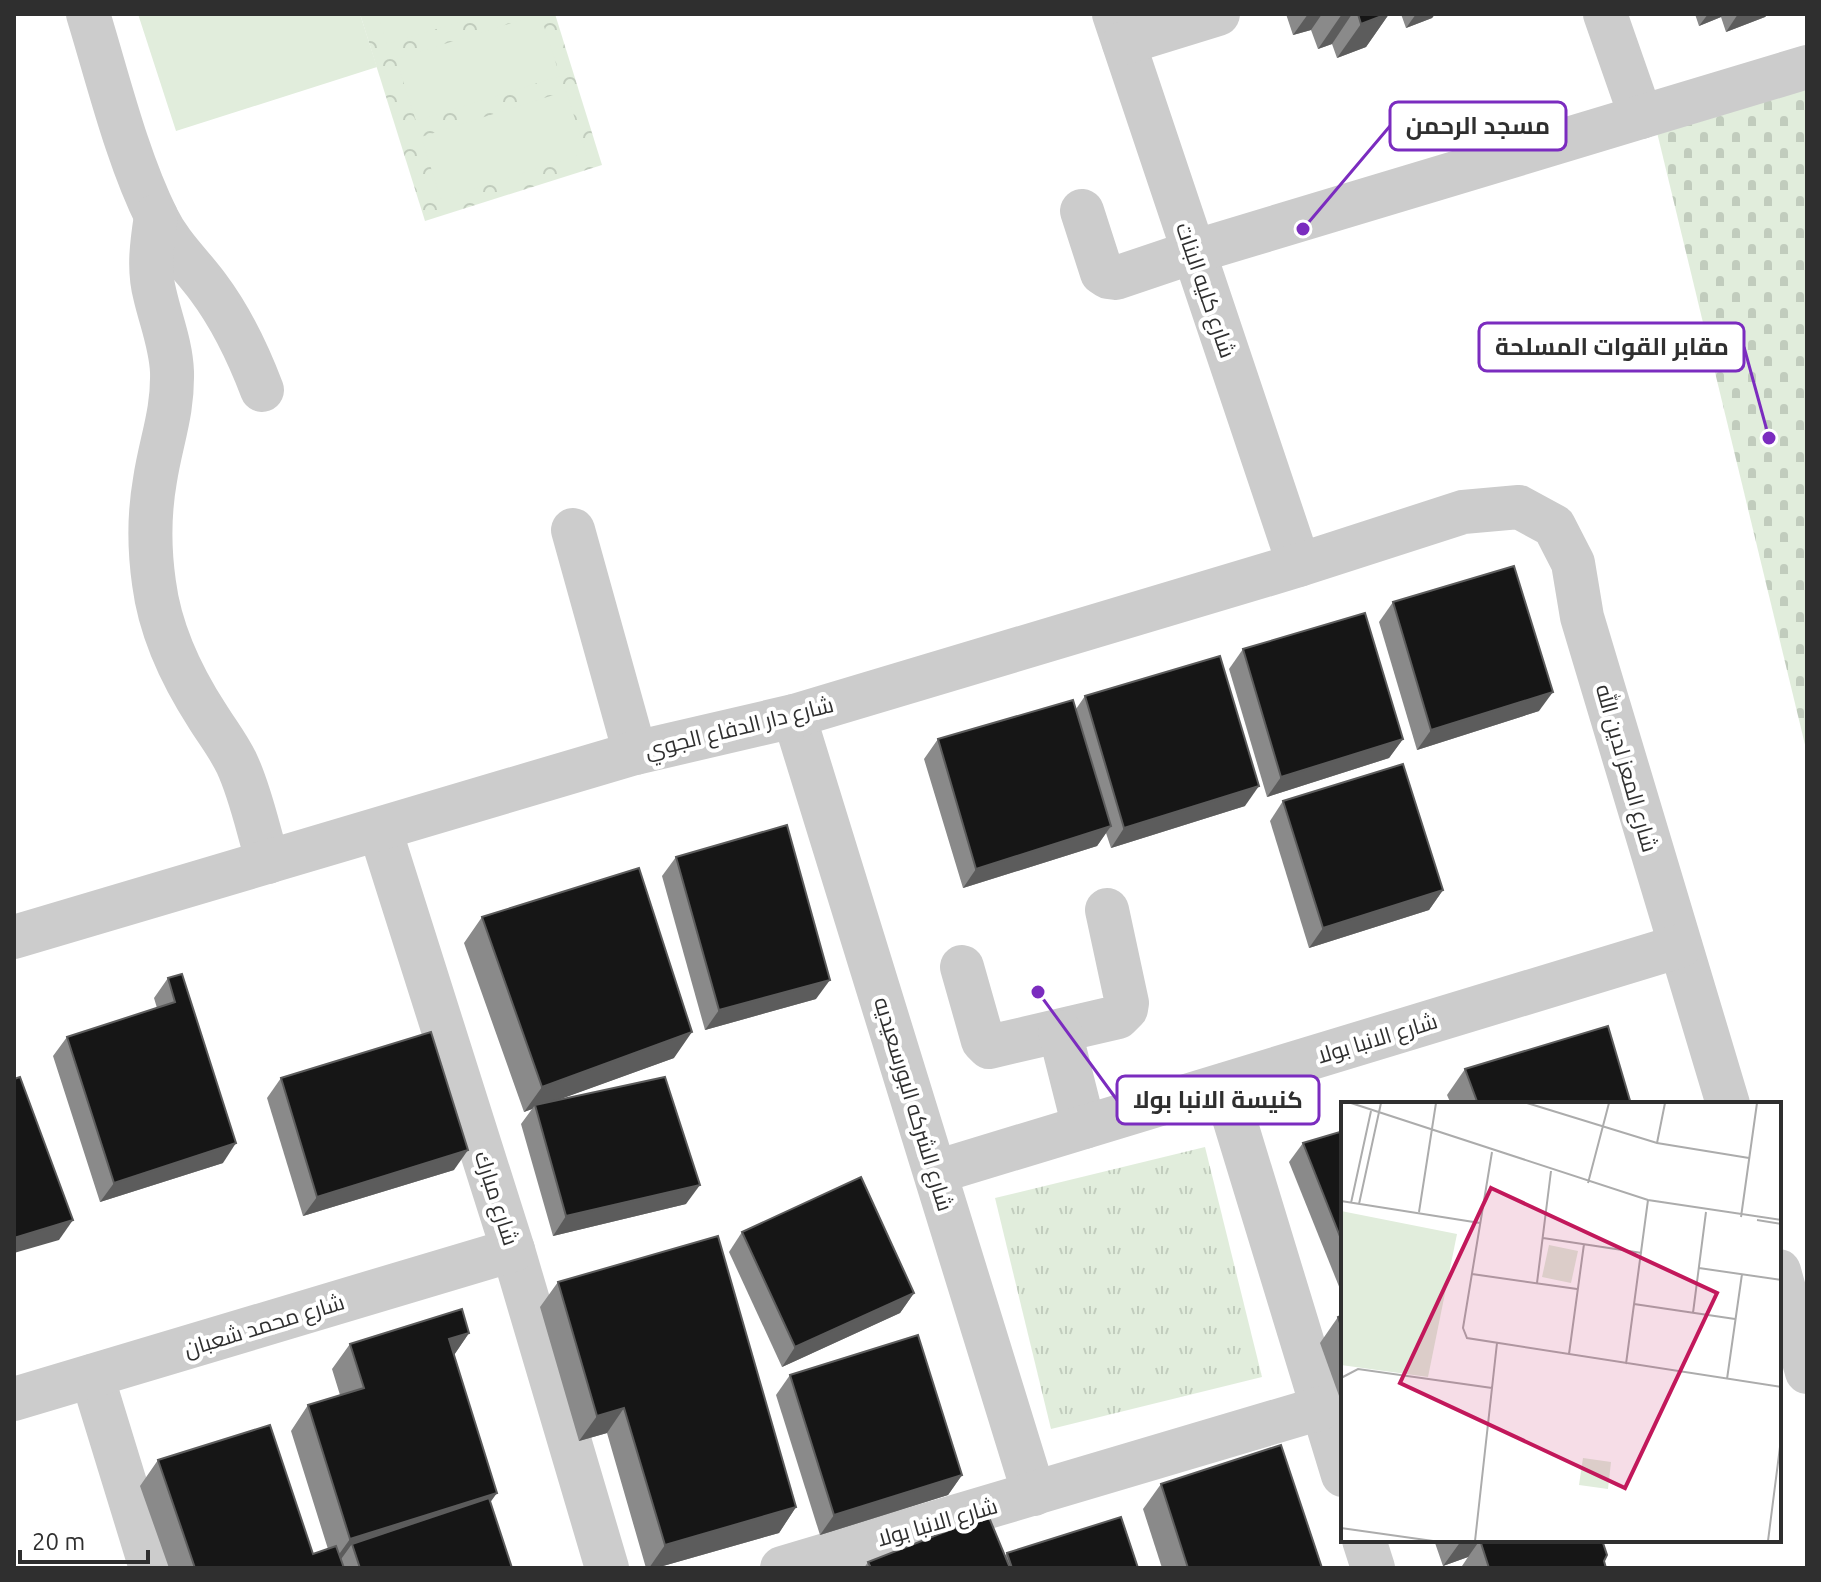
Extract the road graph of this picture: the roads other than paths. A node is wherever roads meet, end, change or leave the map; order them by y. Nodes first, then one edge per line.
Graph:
1 (88, 14) edge
2 (1218, 14) edge
3 (1605, 14) edge
4 (1119, 29) edge
5 (1807, 67) edge
6 (1641, 117) junction
7 (1082, 211) dead end
8 (156, 216) junction
9 (1193, 252) junction
10 (262, 390) dead end
11 (1463, 512) joint
12 (573, 530) dead end
13 (1299, 565) junction
14 (794, 716) junction
15 (635, 753) junction
16 (380, 830) junction
17 (268, 862) junction
18 (1107, 910) dead end
19 (14, 937) edge
20 (1680, 946) junction
21 (962, 967) dead end
22 (1060, 1032) junction
23 (1224, 1085) junction
24 (1727, 1102) edge
25 (1084, 1127) junction
26 (936, 1172) junction
27 (513, 1250) junction
28 (1781, 1275) edge
29 (1799, 1310) edge
30 (1807, 1372) edge
31 (92, 1376) junction
32 (14, 1399) edge
33 (1321, 1408) junction
34 (1341, 1469) edge
35 (1034, 1494) junction
36 (1365, 1542) edge
37 (151, 1568) edge
38 (607, 1568) edge
39 (782, 1568) edge
40 (1373, 1568) edge

1 - 8 street
2 - 4 street
3 - 6 street
4 - 9 street, شارع كليه البنات
5 - 6 street
6 - 9 street
7 - 9 street
8 - 10 street
8 - 17 street
9 - 13 street, شارع كليه البنات
11 - 13 street, شارع دار الدفاع الجوي
11 - 20 street, شارع المعز لدين الله
12 - 15 street
13 - 14 street, شارع دار الدفاع الجوي
14 - 15 street, شارع دار الدفاع الجوي
14 - 26 street, شارع الشركه البورسعيديه
15 - 16 street, شارع دار الدفاع الجوي
16 - 17 street, شارع دار الدفاع الجوي
16 - 27 street, شارع مبارك
17 - 19 street, شارع دار الدفاع الجوي
18 - 22 street
20 - 23 street, شارع الانبا بولا
20 - 24 street, شارع المعز لدين الله
21 - 22 street
22 - 25 street
23 - 25 street, شارع الانبا بولا
23 - 33 street
25 - 26 street, شارع الانبا بولا
26 - 35 street, شارع الشركه البورسعيديه
27 - 31 street, شارع محمد شعبان
27 - 38 street, شارع مبارك
28 - 29 street
29 - 30 street
31 - 32 street, شارع محمد شعبان
31 - 37 street
33 - 34 street
33 - 35 street, شارع الانبا بولا
35 - 39 street, شارع الانبا بولا
36 - 40 street

